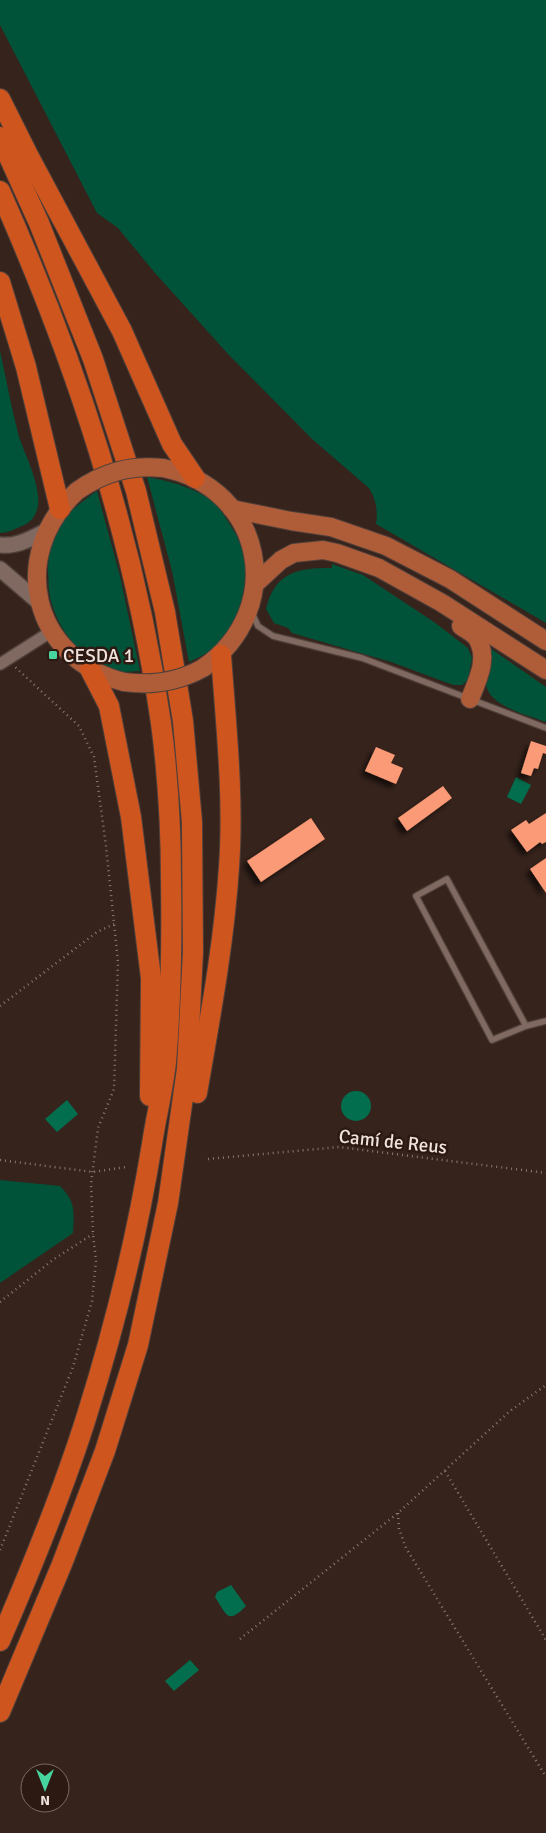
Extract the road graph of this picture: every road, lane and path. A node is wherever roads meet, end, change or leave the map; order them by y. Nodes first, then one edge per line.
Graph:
1 (0, 99) edge
2 (0, 137) edge
3 (0, 190) edge
4 (0, 282) edge
5 (195, 478) junction
6 (60, 509) junction
7 (232, 509) junction
8 (46, 531) junction
9 (0, 545) edge
10 (0, 568) edge
11 (379, 568) junction
12 (255, 584) junction
13 (41, 604) junction
14 (250, 609) junction
15 (52, 631) junction
16 (546, 641) edge
17 (221, 655) junction
18 (4, 662) edge
19 (90, 669) junction
20 (546, 670) edge
21 (470, 699) junction
22 (546, 728) edge
23 (114, 924) junction
24 (0, 1006) edge
25 (546, 1021) edge
26 (526, 1026) junction
27 (156, 1123) junction
28 (208, 1159) dead end
29 (0, 1160) edge
30 (126, 1167) dead end
31 (93, 1172) junction
32 (546, 1173) edge
33 (93, 1234) junction
34 (0, 1302) edge
35 (138, 1345) junction
36 (546, 1385) edge
37 (445, 1472) junction
38 (398, 1513) junction
39 (0, 1550) edge
40 (240, 1639) dead end
41 (546, 1640) edge
42 (0, 1641) edge
43 (0, 1712) edge
44 (546, 1777) edge

1 - 5 highway
2 - 35 highway
3 - 27 highway
4 - 6 highway
5 - 6 main road, bridge
5 - 7 main road
6 - 8 main road
7 - 12 main road
7 - 16 main road
8 - 9 main road
8 - 13 main road
10 - 13 main road
11 - 12 main road
11 - 20 main road
11 - 21 main road
12 - 14 main road
13 - 15 main road
14 - 17 main road
14 - 21 lane
15 - 18 street
15 - 19 main road
17 - 19 main road, bridge
17 - 35 highway
18 - 23 path
19 - 27 highway
21 - 22 lane
23 - 24 path
23 - 31 path
25 - 26 lane
26 - 26 lane
27 - 42 highway
28 - 32 path, Camí de Reus
29 - 31 path
30 - 31 path
31 - 33 path
33 - 34 path
33 - 39 path
35 - 43 highway
36 - 37 path
37 - 38 path
37 - 41 path
38 - 40 path
38 - 44 path

